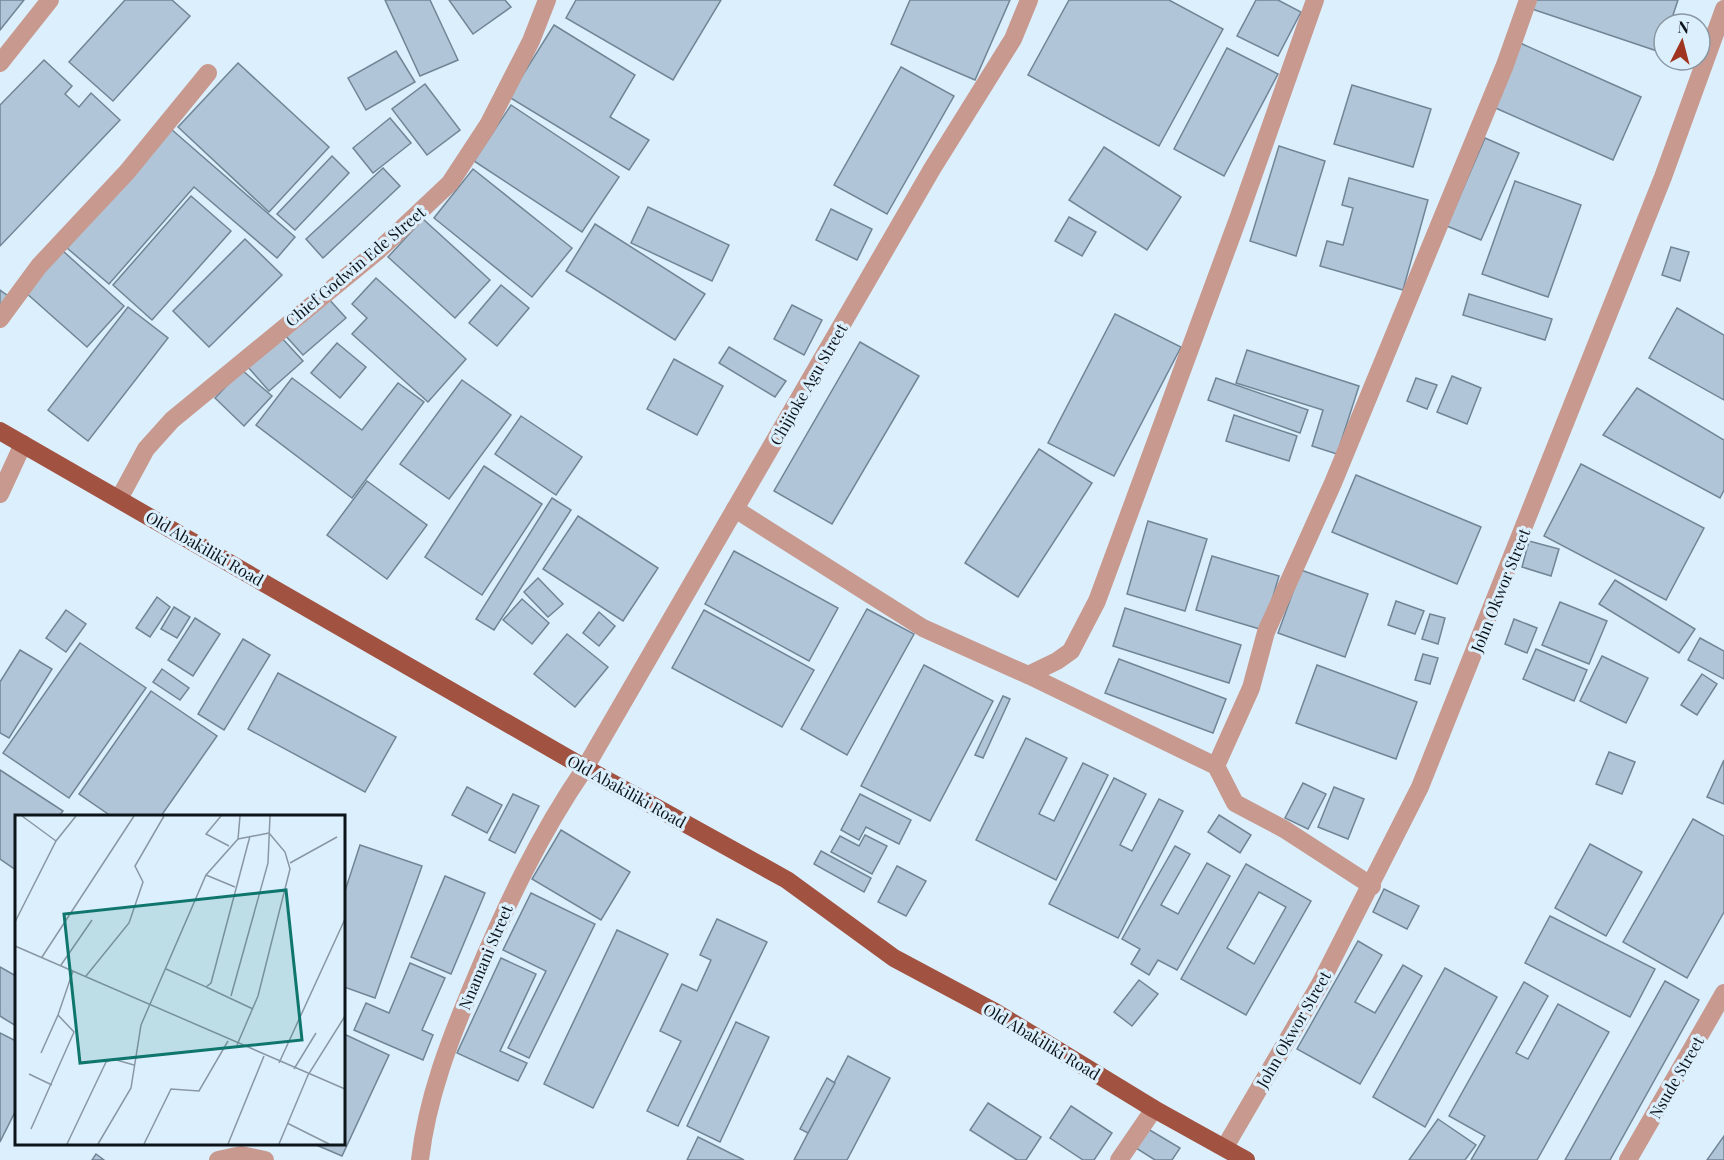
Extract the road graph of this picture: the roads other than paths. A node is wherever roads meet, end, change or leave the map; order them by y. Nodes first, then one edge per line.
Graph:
1 (50, 0) edge
2 (547, 0) edge
3 (1029, 0) edge
4 (1315, 0) edge
5 (1528, 0) edge
6 (1724, 9) edge
7 (0, 63) edge
8 (208, 73) dead end
9 (0, 319) edge
10 (0, 431) edge
11 (23, 444) junction
12 (0, 494) edge
13 (119, 499) junction
14 (735, 508) junction
15 (1028, 675) junction
16 (1216, 766) junction
17 (585, 768) junction
18 (1372, 886) junction
19 (1724, 993) edge
20 (1154, 1109) junction
21 (1225, 1147) junction
22 (218, 1160) edge
23 (265, 1160) edge
24 (420, 1160) edge
25 (1119, 1160) edge
26 (1246, 1160) edge
27 (1628, 1160) edge

1 - 7 street
2 - 13 street, Chief Godwin Ede Street
3 - 14 street, Chijioke Agu Street
4 - 15 street
5 - 16 street
6 - 18 street, John Okwor Street
8 - 9 street
10 - 11 main road, Old Abakiliki Road
11 - 12 street
11 - 13 main road, Old Abakiliki Road
13 - 17 main road, Old Abakiliki Road
14 - 15 street
14 - 17 street, Chijioke Agu Street
15 - 16 street
16 - 18 street
17 - 20 main road, Old Abakiliki Road
17 - 24 street, Nnamani Street
18 - 21 street, John Okwor Street
19 - 27 street, Nsude Street
20 - 21 main road, Old Abakiliki Road
20 - 25 street
21 - 26 main road, Old Abakiliki Road
22 - 23 street

